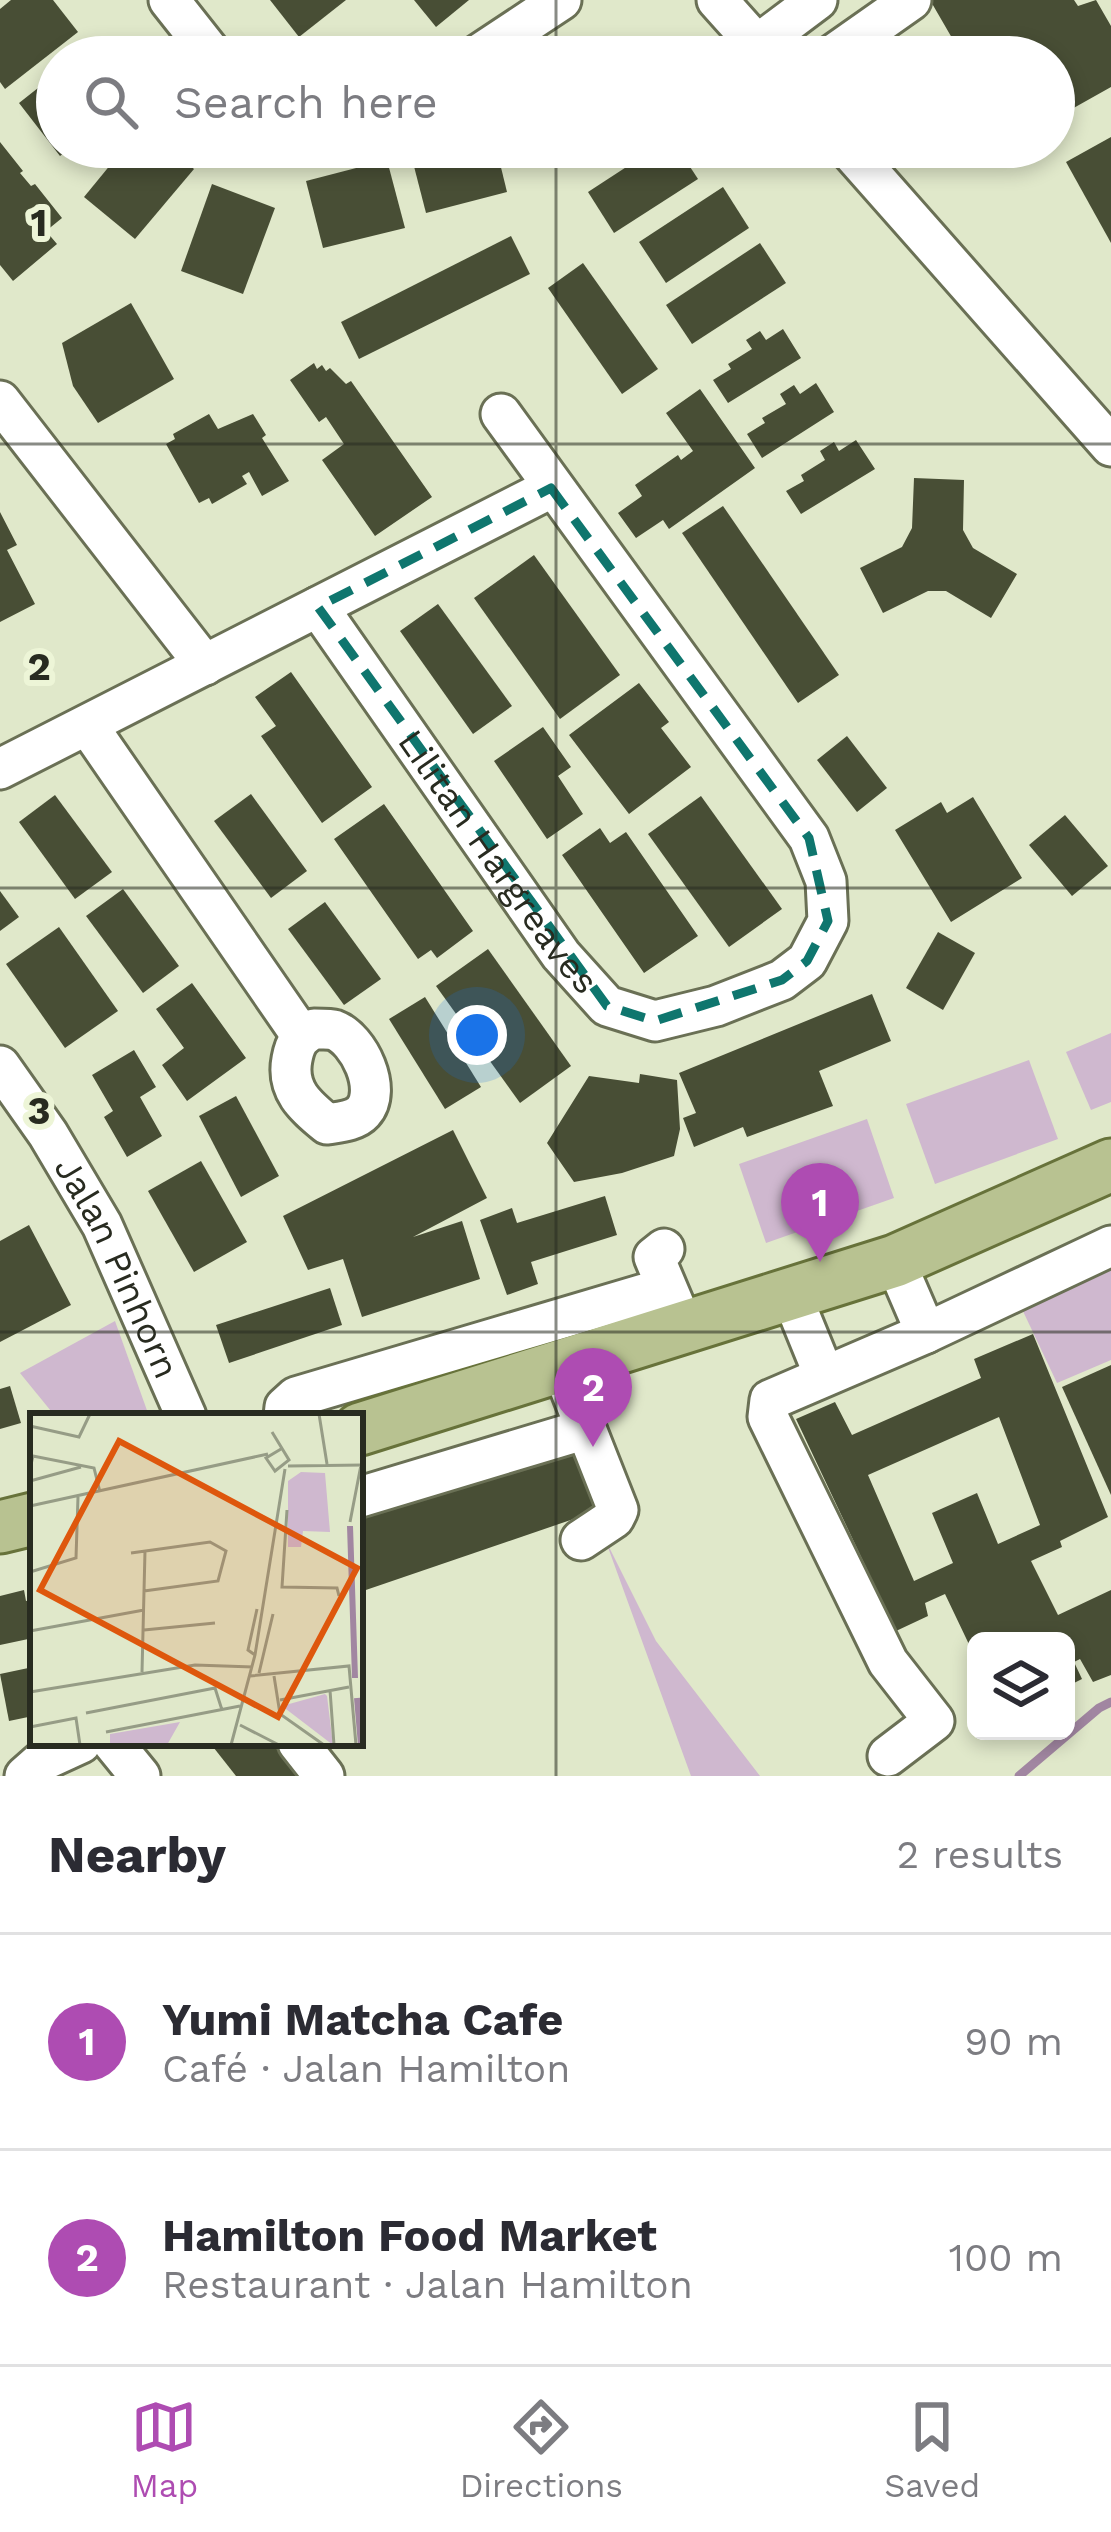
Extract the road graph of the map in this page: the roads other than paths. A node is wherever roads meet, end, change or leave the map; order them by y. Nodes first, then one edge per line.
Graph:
1 (169, 0) edge
2 (561, 0) edge
3 (717, 0) edge
4 (817, 0) edge
5 (910, 0) edge
6 (197, 36) edge
7 (507, 36) edge
8 (749, 36) edge
9 (778, 36) edge
10 (859, 36) edge
11 (866, 168) edge
12 (0, 401) edge
13 (501, 414) dead end
14 (1111, 446) edge
15 (551, 488) junction
16 (317, 607) junction
17 (205, 665) junction
18 (88, 726) junction
19 (0, 769) edge
20 (301, 1035) dead end
21 (0, 1066) edge
22 (1111, 1165) edge
23 (1111, 1246) edge
24 (664, 1249) dead end
25 (896, 1261) junction
26 (644, 1294) dead end
27 (791, 1294) junction
28 (684, 1328) junction
29 (926, 1333) junction
30 (562, 1367) junction
31 (824, 1375) junction
32 (460, 1399) junction
33 (185, 1413) edge
34 (284, 1413) edge
35 (363, 1428) edge
36 (586, 1429) junction
37 (478, 1461) junction
38 (363, 1496) edge
39 (30, 1520) edge
40 (0, 1527) edge
41 (581, 1540) dead end
42 (74, 1746) edge
43 (115, 1746) edge
44 (300, 1746) edge
45 (888, 1756) dead end
46 (26, 1776) edge
47 (140, 1776) edge
48 (324, 1776) edge

1 - 6 street
2 - 7 street
3 - 8 street
4 - 9 street
5 - 10 street
11 - 14 street
12 - 17 street
13 - 15 street, Lilitan Hargreaves
15 - 16 street
15 - 16 street, Lilitan Hargreaves
16 - 17 street
17 - 18 street
18 - 19 street
18 - 20 street
21 - 33 street, Jalan Pinhorn
22 - 25 main road
23 - 29 street
24 - 28 street
25 - 27 main road
25 - 29 street
26 - 34 street
27 - 28 main road
27 - 31 street
28 - 30 main road
29 - 31 street
30 - 32 main road
30 - 36 street
31 - 45 street
32 - 35 main road
32 - 37 street
36 - 37 street
36 - 41 street
37 - 38 street
39 - 40 main road
42 - 46 street
43 - 47 street
44 - 48 street

